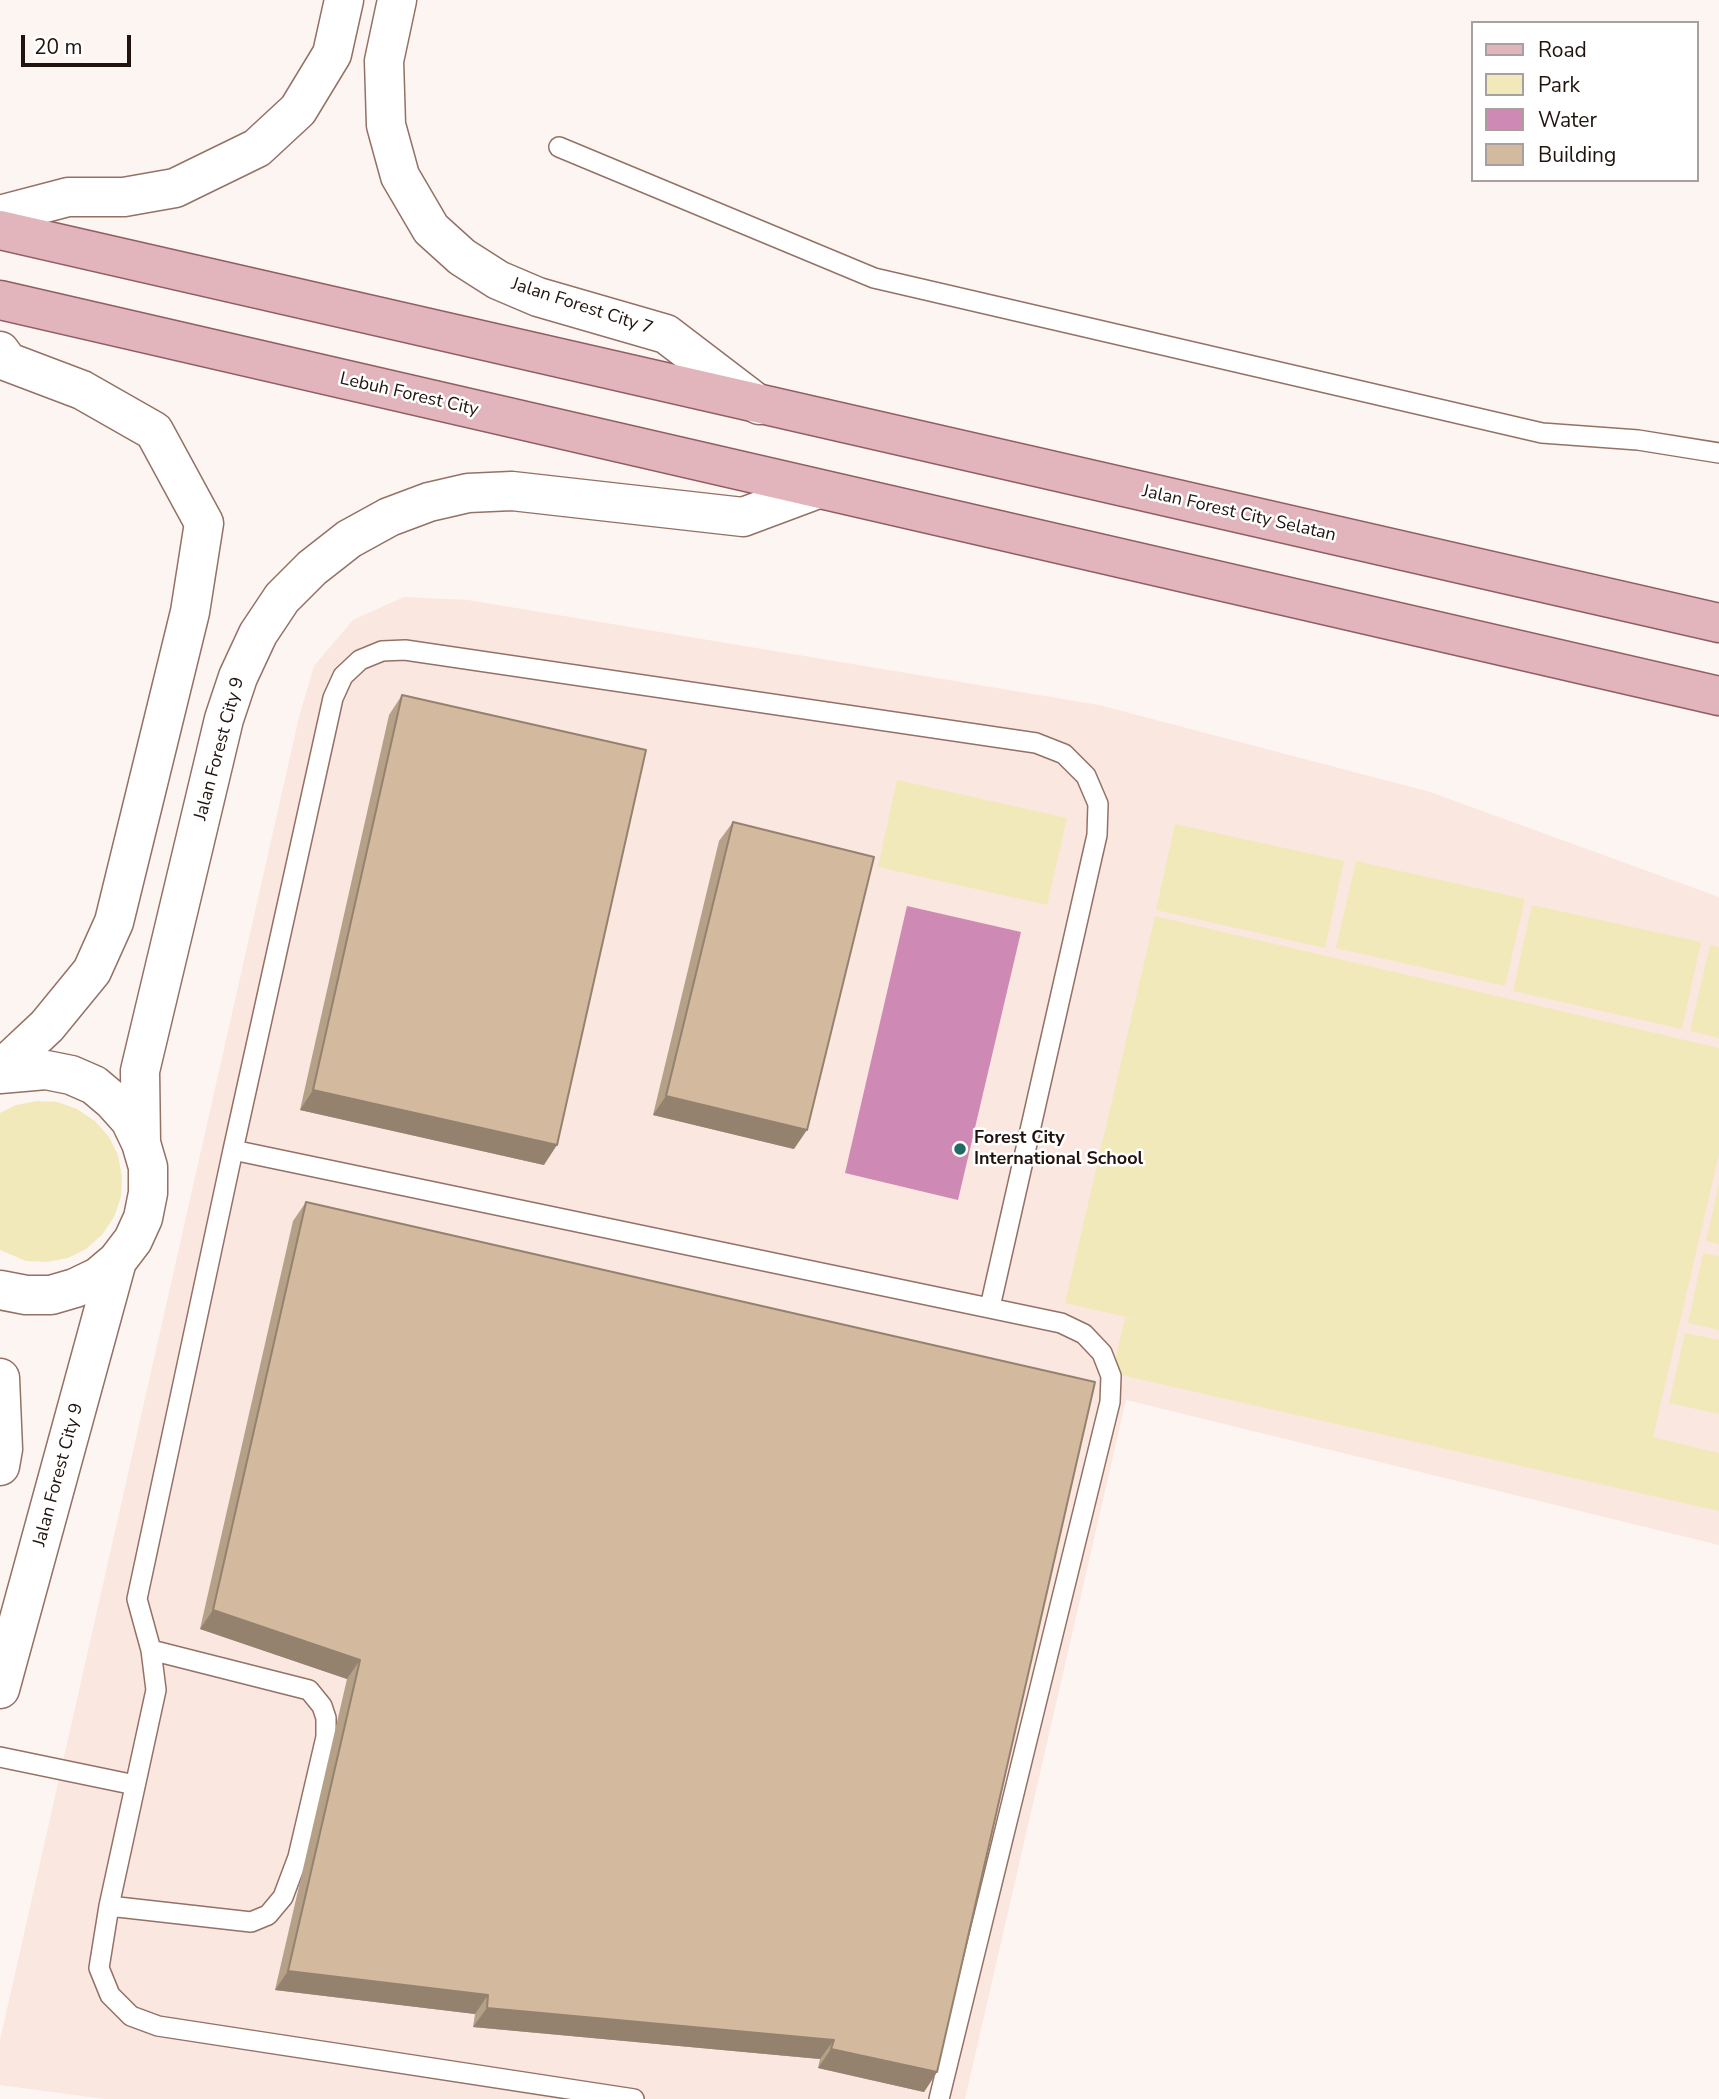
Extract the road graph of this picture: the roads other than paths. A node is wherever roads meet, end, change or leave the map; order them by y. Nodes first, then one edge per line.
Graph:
1 (344, 0) edge
2 (397, 0) edge
3 (559, 147) dead end
4 (0, 215) edge
5 (0, 230) edge
6 (0, 300) edge
7 (0, 351) edge
8 (759, 405) junction
9 (1719, 453) edge
10 (818, 489) junction
11 (1719, 622) edge
12 (1719, 696) edge
13 (0, 1072) edge
14 (141, 1143) junction
15 (233, 1150) junction
16 (117, 1261) junction
17 (0, 1290) edge
18 (989, 1307) junction
19 (0, 1378) edge
20 (0, 1466) edge
21 (151, 1650) junction
22 (0, 1689) edge
23 (0, 1757) edge
24 (135, 1786) junction
25 (109, 1906) junction
26 (634, 2099) edge
27 (939, 2099) edge

1 - 4 street
2 - 8 street, Jalan Forest City 7
3 - 9 lane
5 - 8 main road
6 - 10 main road, Lebuh Forest City
7 - 13 street, Jalan Forest City 9
8 - 11 main road, Jalan Forest City Selatan
10 - 12 main road
10 - 14 street, Jalan Forest City 9
13 - 14 street, Jalan Forest City 9
14 - 16 street, Jalan Forest City 9
15 - 18 lane
15 - 18 lane
15 - 21 lane
16 - 17 street, Jalan Forest City 9
16 - 22 street, Jalan Forest City 9
18 - 27 lane
19 - 20 street
21 - 24 lane
21 - 25 lane
23 - 24 lane
24 - 25 lane
25 - 26 lane

